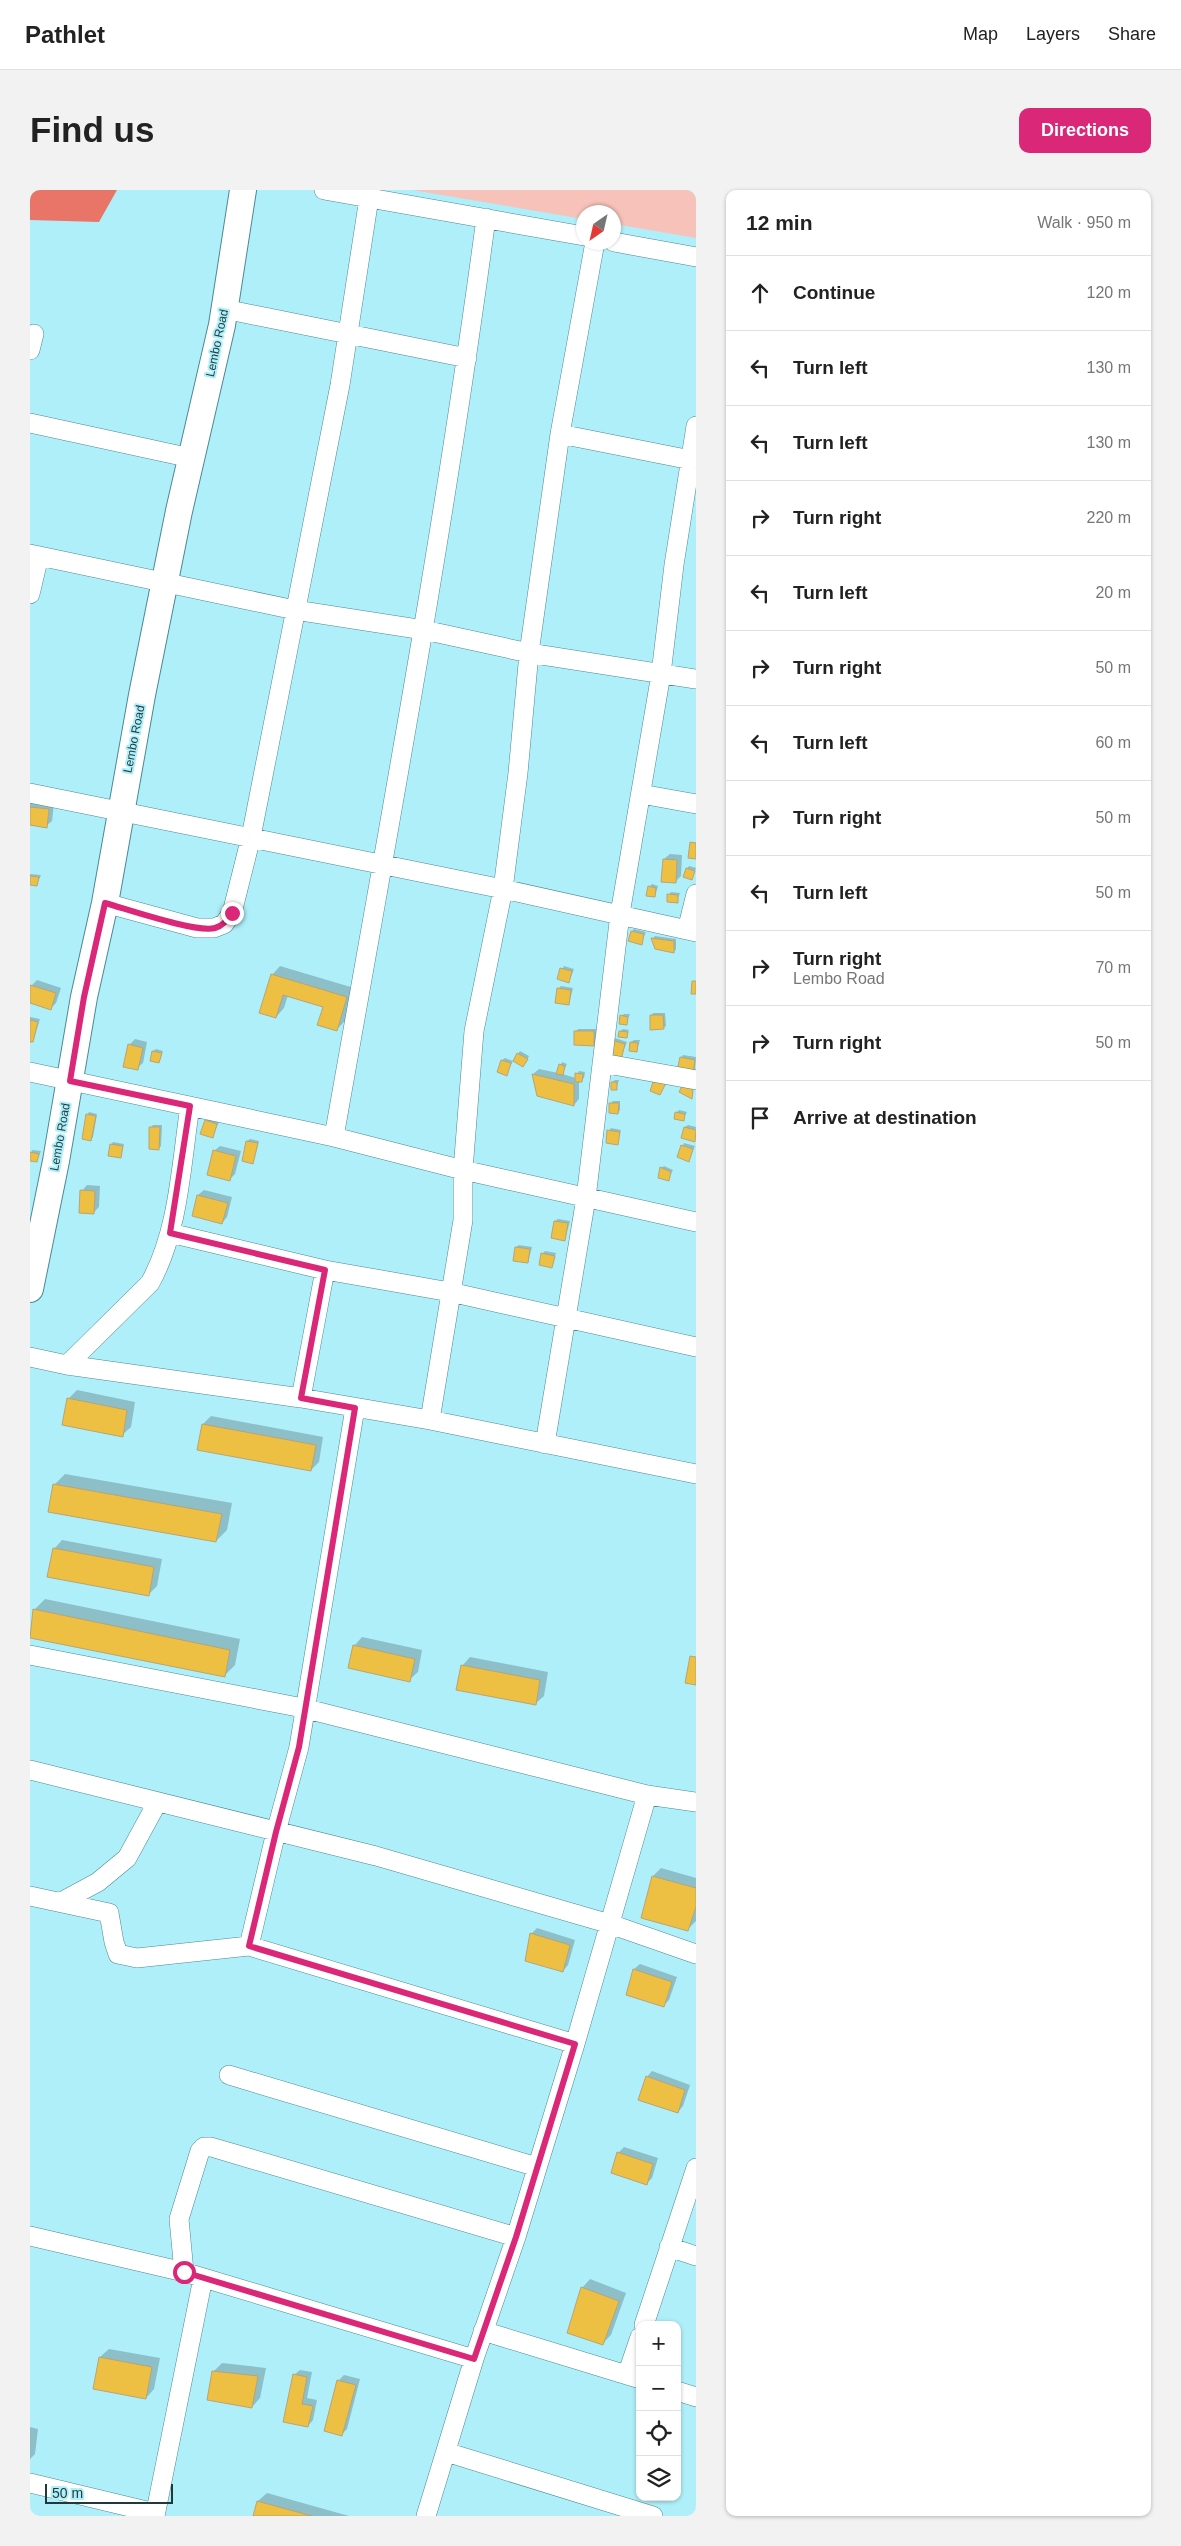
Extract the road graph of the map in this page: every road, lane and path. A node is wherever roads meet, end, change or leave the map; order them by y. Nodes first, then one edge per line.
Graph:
1 (243, 190) edge
2 (324, 190) edge
3 (369, 198) junction
4 (486, 218) junction
5 (576, 235) edge
6 (621, 243) edge
7 (594, 250) edge
8 (696, 257) edge
9 (224, 309) junction
10 (347, 334) junction
11 (467, 358) junction
12 (30, 424) edge
13 (696, 426) edge
14 (560, 434) junction
15 (191, 458) junction
16 (691, 460) junction
17 (34, 555) edge
18 (166, 582) junction
19 (30, 594) edge
20 (295, 610) junction
21 (424, 630) junction
22 (529, 653) junction
23 (661, 674) junction
24 (696, 679) edge
25 (30, 793) edge
26 (641, 794) junction
27 (696, 804) edge
28 (120, 811) junction
29 (251, 837) junction
30 (382, 864) junction
31 (503, 889) junction
32 (696, 894) edge
33 (105, 903) junction
34 (620, 914) junction
35 (692, 931) edge
36 (602, 1063) junction
37 (30, 1072) edge
38 (696, 1080) edge
39 (70, 1081) junction
40 (190, 1106) junction
41 (334, 1137) junction
42 (463, 1170) junction
43 (586, 1198) junction
44 (696, 1222) edge
45 (36, 1231) edge
46 (170, 1233) junction
47 (325, 1270) junction
48 (30, 1289) edge
49 (450, 1292) junction
50 (565, 1318) junction
51 (696, 1347) edge
52 (30, 1357) edge
53 (67, 1365) junction
54 (301, 1398) junction
55 (355, 1408) junction
56 (430, 1420) junction
57 (545, 1444) junction
58 (696, 1474) edge
59 (30, 1655) edge
60 (304, 1708) junction
61 (30, 1770) edge
62 (647, 1795) junction
63 (696, 1802) edge
64 (157, 1803) junction
65 (276, 1832) junction
66 (30, 1896) edge
67 (61, 1902) junction
68 (610, 1924) junction
69 (249, 1946) junction
70 (696, 1954) edge
71 (575, 2044) junction
72 (229, 2075) dead end
73 (537, 2167) junction
74 (696, 2168) edge
75 (30, 2236) edge
76 (516, 2237) junction
77 (669, 2247) junction
78 (696, 2256) edge
79 (184, 2272) junction
80 (203, 2278) junction
81 (645, 2321) edge
82 (483, 2331) junction
83 (474, 2359) junction
84 (636, 2364) edge
85 (634, 2377) edge
86 (681, 2392) edge
87 (696, 2396) edge
88 (446, 2452) junction
89 (30, 2483) edge
90 (155, 2514) edge
91 (426, 2516) edge
92 (653, 2516) edge

1 - 9 street, Lembo Road
2 - 3 street
3 - 4 street
3 - 10 street
4 - 5 street
4 - 11 street
6 - 8 street
7 - 14 street
9 - 10 street
9 - 15 street, Lembo Road
10 - 11 street
10 - 20 street
11 - 21 street
12 - 15 street
13 - 16 street
14 - 16 street
14 - 22 street
15 - 18 street, Lembo Road
16 - 23 street
17 - 18 street
17 - 19 street
18 - 20 street
18 - 28 street, Lembo Road
20 - 21 street
20 - 29 street
21 - 22 street
21 - 30 street
22 - 23 street
22 - 31 street
23 - 24 street
23 - 26 street
25 - 28 street
26 - 27 street
26 - 34 street
28 - 29 street
28 - 33 street, Lembo Road
29 - 30 street
29 - 33 street
30 - 31 street
30 - 41 street
31 - 34 street
31 - 42 street
32 - 35 street
33 - 39 street, Lembo Road
34 - 35 street
34 - 36 street
36 - 38 street
36 - 43 street
37 - 39 street
39 - 40 street
39 - 45 street, Lembo Road
40 - 41 street
40 - 46 street
41 - 42 street
42 - 43 street
42 - 49 street
43 - 44 street
43 - 50 street
45 - 48 street, Lembo Road
46 - 47 street
46 - 53 street
47 - 49 street
47 - 54 street
49 - 50 street
49 - 56 street
50 - 51 street
50 - 57 street
52 - 53 street
53 - 54 street
54 - 55 street
55 - 56 street
55 - 60 street
56 - 57 street
57 - 58 street
59 - 60 street
60 - 62 street
60 - 65 street
61 - 64 street
62 - 63 street
62 - 68 street
64 - 65 street
64 - 67 street
65 - 68 street
65 - 69 street
66 - 67 street
67 - 69 street
68 - 70 street
68 - 71 street
69 - 71 street
71 - 73 street
72 - 73 street
73 - 76 street
74 - 77 street
75 - 79 street
76 - 79 street
76 - 82 street
77 - 78 street
77 - 81 street
79 - 80 street
80 - 83 street
80 - 90 street
82 - 83 street
82 - 85 street
83 - 88 street
84 - 85 street
86 - 87 street
88 - 91 street
88 - 92 street
89 - 90 street

